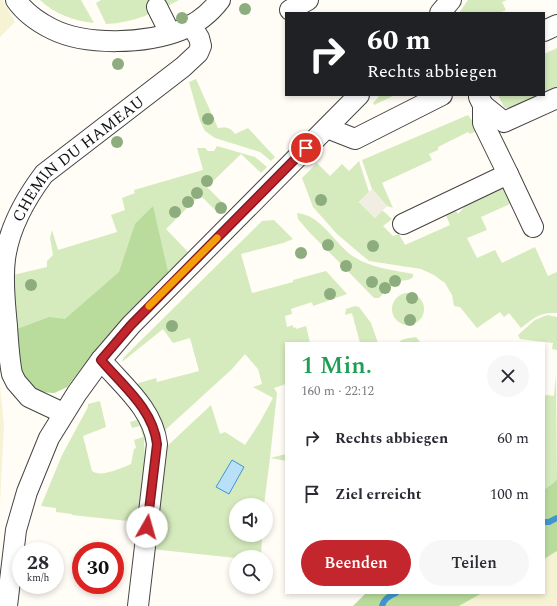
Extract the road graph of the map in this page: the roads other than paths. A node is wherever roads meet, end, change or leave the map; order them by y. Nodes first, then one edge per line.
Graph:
1 (16, 0) edge
2 (220, 0) edge
3 (308, 0) edge
4 (451, 0) edge
5 (156, 7) dead end
6 (290, 10) dead end
7 (441, 12) edge
8 (191, 25) junction
9 (557, 25) edge
10 (545, 31) edge
11 (170, 33) junction
12 (358, 96) edge
13 (440, 96) edge
14 (557, 98) edge
15 (480, 100) edge
16 (327, 128) junction
17 (508, 174) junction
18 (403, 224) dead end
19 (533, 227) dead end
20 (101, 360) junction
21 (63, 413) junction
22 (5, 578) edge
23 (7, 606) edge
24 (138, 606) edge

1 - 11 street
2 - 8 street
3 - 6 street
4 - 7 street
5 - 11 street
8 - 11 street
8 - 21 street, CHEMIN DU HAMEAU
9 - 10 street
12 - 16 street
13 - 16 street
14 - 15 street
15 - 17 street
16 - 20 street
17 - 18 street
17 - 19 street
20 - 21 street
20 - 24 street
21 - 22 street
22 - 23 street

